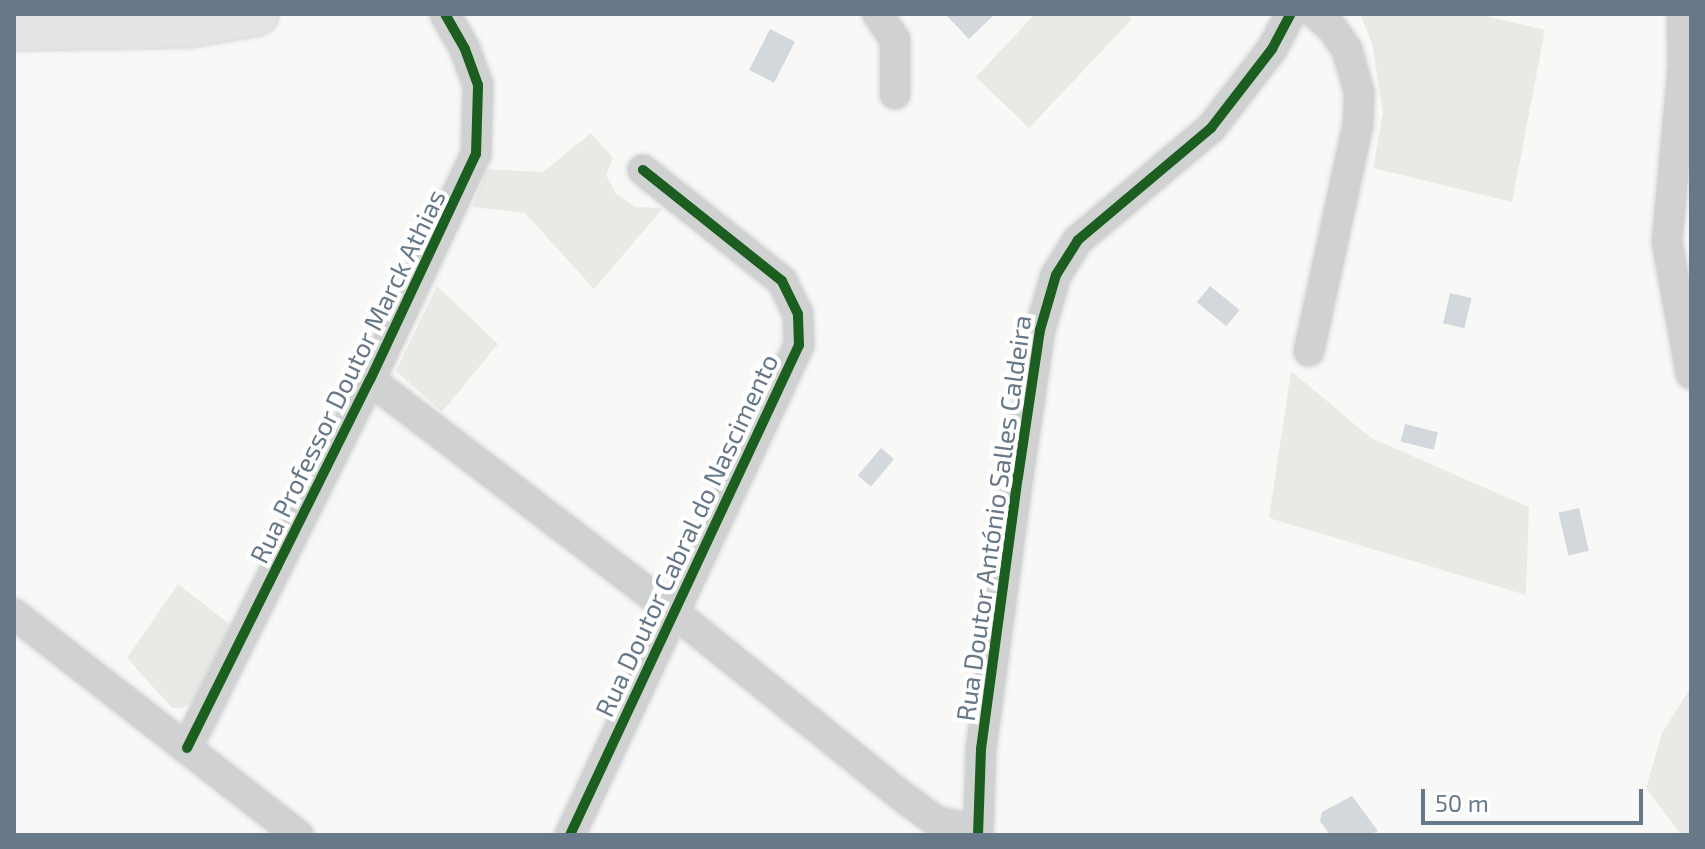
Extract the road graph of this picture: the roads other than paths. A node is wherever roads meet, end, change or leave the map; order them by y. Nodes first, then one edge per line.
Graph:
1 (257, 14) edge
2 (445, 14) edge
3 (878, 14) edge
4 (1291, 14) edge
5 (1316, 14) edge
6 (1682, 14) edge
7 (14, 29) edge
8 (895, 94) dead end
9 (643, 170) dead end
10 (1309, 351) dead end
11 (1691, 374) edge
12 (370, 380) junction
13 (675, 613) junction
14 (14, 614) edge
15 (187, 748) junction
16 (978, 833) edge
17 (298, 835) edge
18 (570, 835) edge

1 - 7 street
2 - 12 street, Rua Professor Doutor Marck Athias
3 - 8 street
4 - 16 street, Rua Doutor António Salles Caldeira
5 - 10 street
6 - 11 street
9 - 13 street, Rua Doutor Cabral do Nascimento
12 - 13 street
12 - 15 street, Rua Professor Doutor Marck Athias
13 - 16 street
13 - 18 street, Rua Doutor Cabral do Nascimento
14 - 15 street
15 - 17 street

